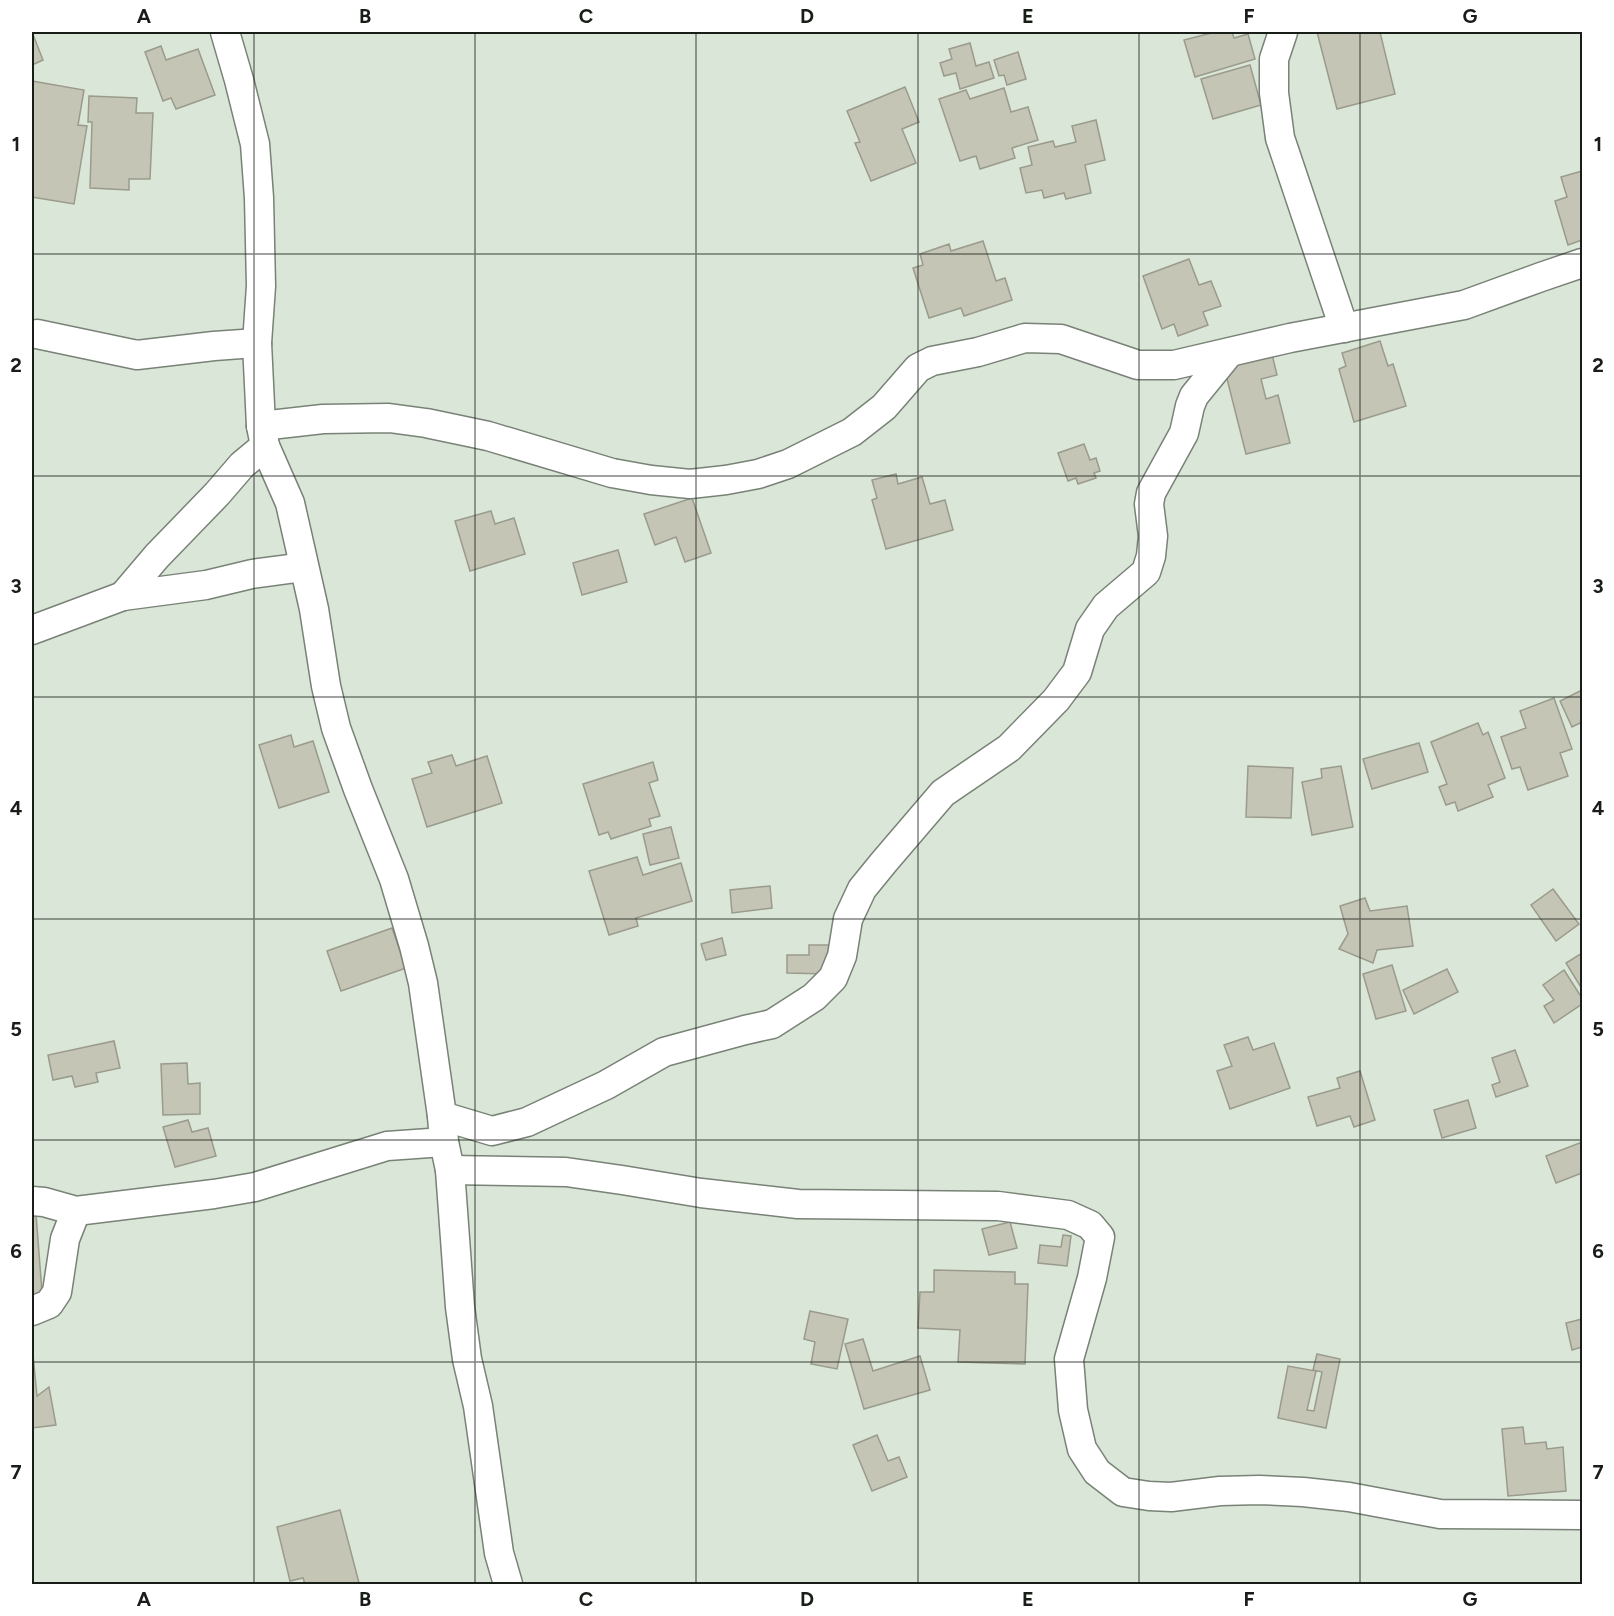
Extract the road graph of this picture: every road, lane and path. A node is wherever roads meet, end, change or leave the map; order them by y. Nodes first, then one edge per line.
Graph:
1 (225, 32) edge
2 (1283, 32) edge
3 (1582, 263) edge
4 (1344, 328) junction
5 (37, 334) dead end
6 (257, 343) junction
7 (1229, 353) junction
8 (263, 436) junction
9 (304, 567) junction
10 (123, 596) junction
11 (32, 630) edge
12 (443, 1129) junction
13 (450, 1170) junction
14 (32, 1201) edge
15 (75, 1211) junction
16 (32, 1311) edge
17 (1582, 1515) edge
18 (508, 1584) edge

1 - 6 street
2 - 4 street
3 - 4 street
4 - 7 street
5 - 6 street
6 - 8 street
7 - 8 street
7 - 12 street
8 - 9 street
8 - 10 street
9 - 10 street
9 - 12 street
10 - 11 street
12 - 13 street
12 - 15 street
13 - 17 street
13 - 18 street
14 - 15 street
15 - 16 street

